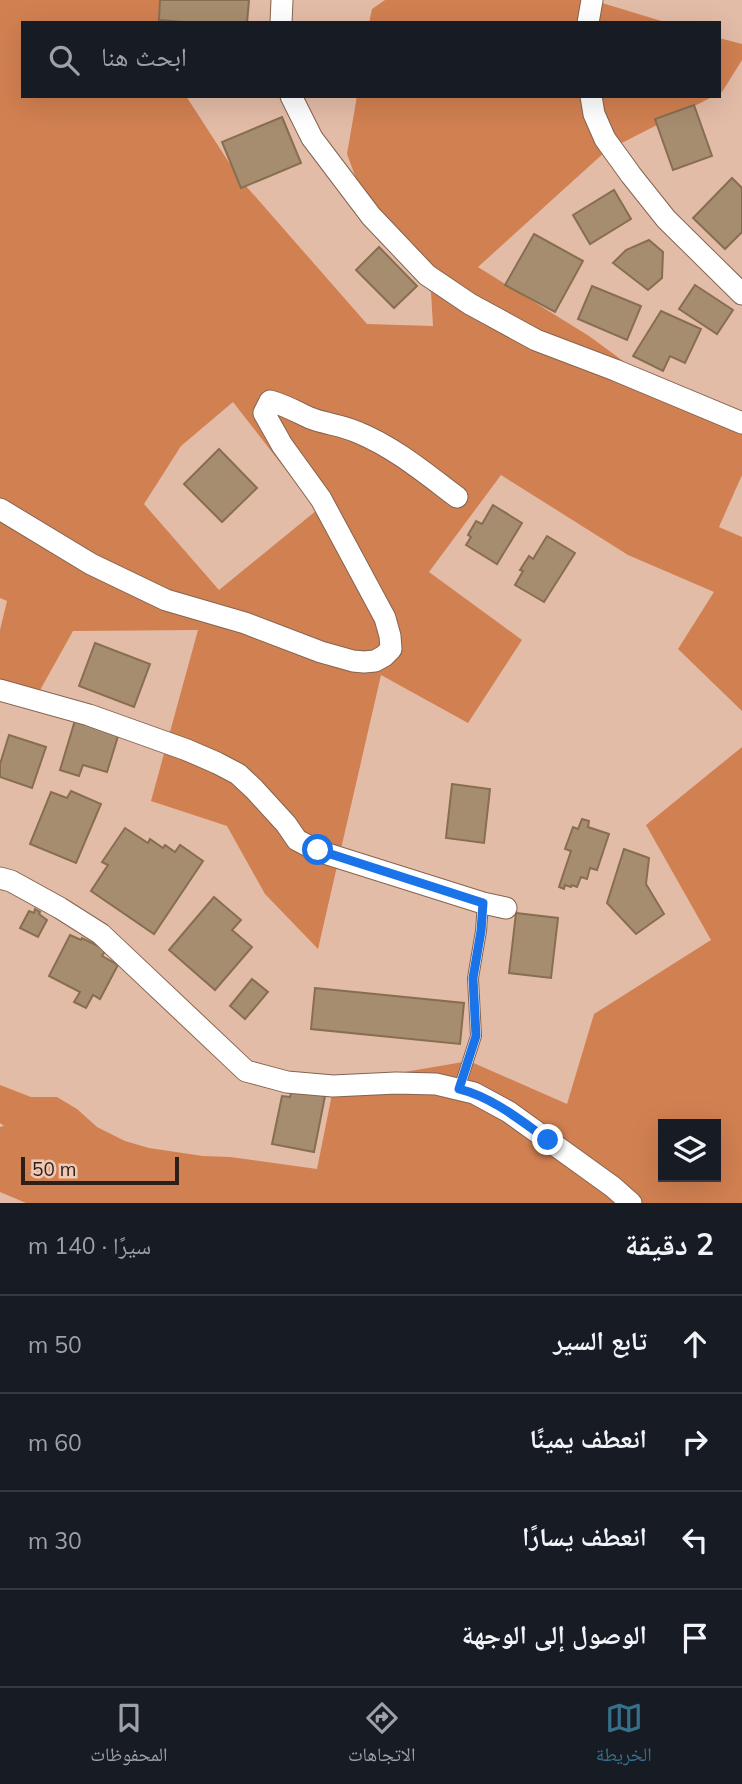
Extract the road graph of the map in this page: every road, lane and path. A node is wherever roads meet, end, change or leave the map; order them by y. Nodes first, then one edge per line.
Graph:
1 (282, 0) edge
2 (592, 0) edge
3 (281, 21) edge
4 (588, 21) edge
5 (292, 98) edge
6 (591, 98) edge
7 (742, 294) edge
8 (742, 424) edge
9 (457, 497) dead end
10 (0, 509) edge
11 (0, 690) edge
12 (0, 878) edge
13 (483, 903) junction
14 (506, 908) dead end
15 (459, 1089) junction
16 (631, 1203) edge

1 - 3 street
2 - 4 street
5 - 8 street
6 - 7 street
9 - 10 street
11 - 13 street
12 - 15 street
13 - 14 street
13 - 15 lane
15 - 16 street

